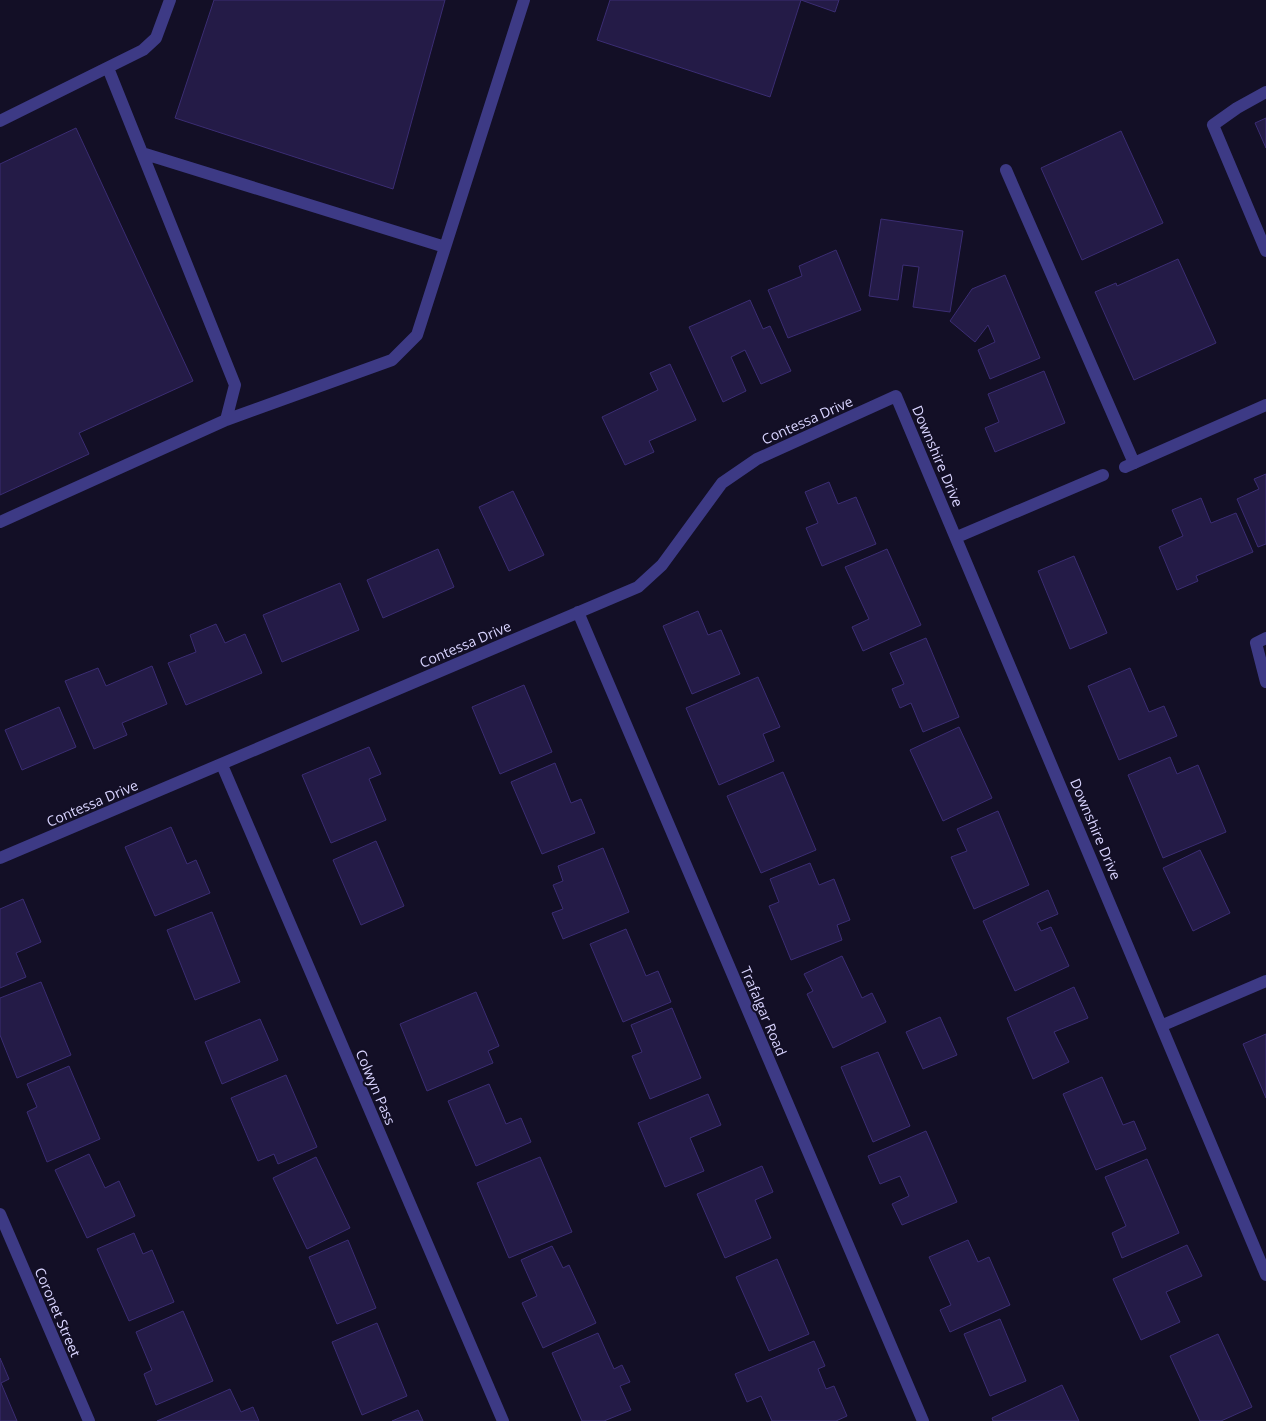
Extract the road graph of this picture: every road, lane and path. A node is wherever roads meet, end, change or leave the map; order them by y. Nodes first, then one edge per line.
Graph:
1 (170, 0) edge
2 (524, 0) edge
3 (108, 68) junction
4 (1266, 92) edge
5 (0, 121) edge
6 (142, 153) junction
7 (1006, 170) dead end
8 (445, 247) junction
9 (1266, 251) edge
10 (896, 396) joint
11 (1266, 405) edge
12 (226, 420) junction
13 (1103, 475) dead end
14 (0, 522) edge
15 (957, 537) junction
16 (578, 612) junction
17 (1266, 638) edge
18 (1266, 682) edge
19 (222, 765) junction
20 (0, 858) edge
21 (1266, 981) edge
22 (1163, 1026) junction
23 (0, 1214) edge
24 (1266, 1275) edge
25 (89, 1421) edge
26 (503, 1421) edge
27 (923, 1421) edge

1 - 3 street
2 - 8 street
3 - 5 street
3 - 6 street
4 - 9 street
6 - 8 street
6 - 12 street
7 - 11 street
8 - 12 street
10 - 15 street, Downshire Drive
10 - 16 street, Contessa Drive
12 - 14 street
13 - 15 street
15 - 22 street, Downshire Drive
16 - 19 street, Contessa Drive
16 - 27 street, Trafalgar Road
17 - 18 street
19 - 20 street, Contessa Drive
19 - 26 street, Colwyn Pass
21 - 22 street
22 - 24 street, Downshire Drive
23 - 25 street, Coronet Street

